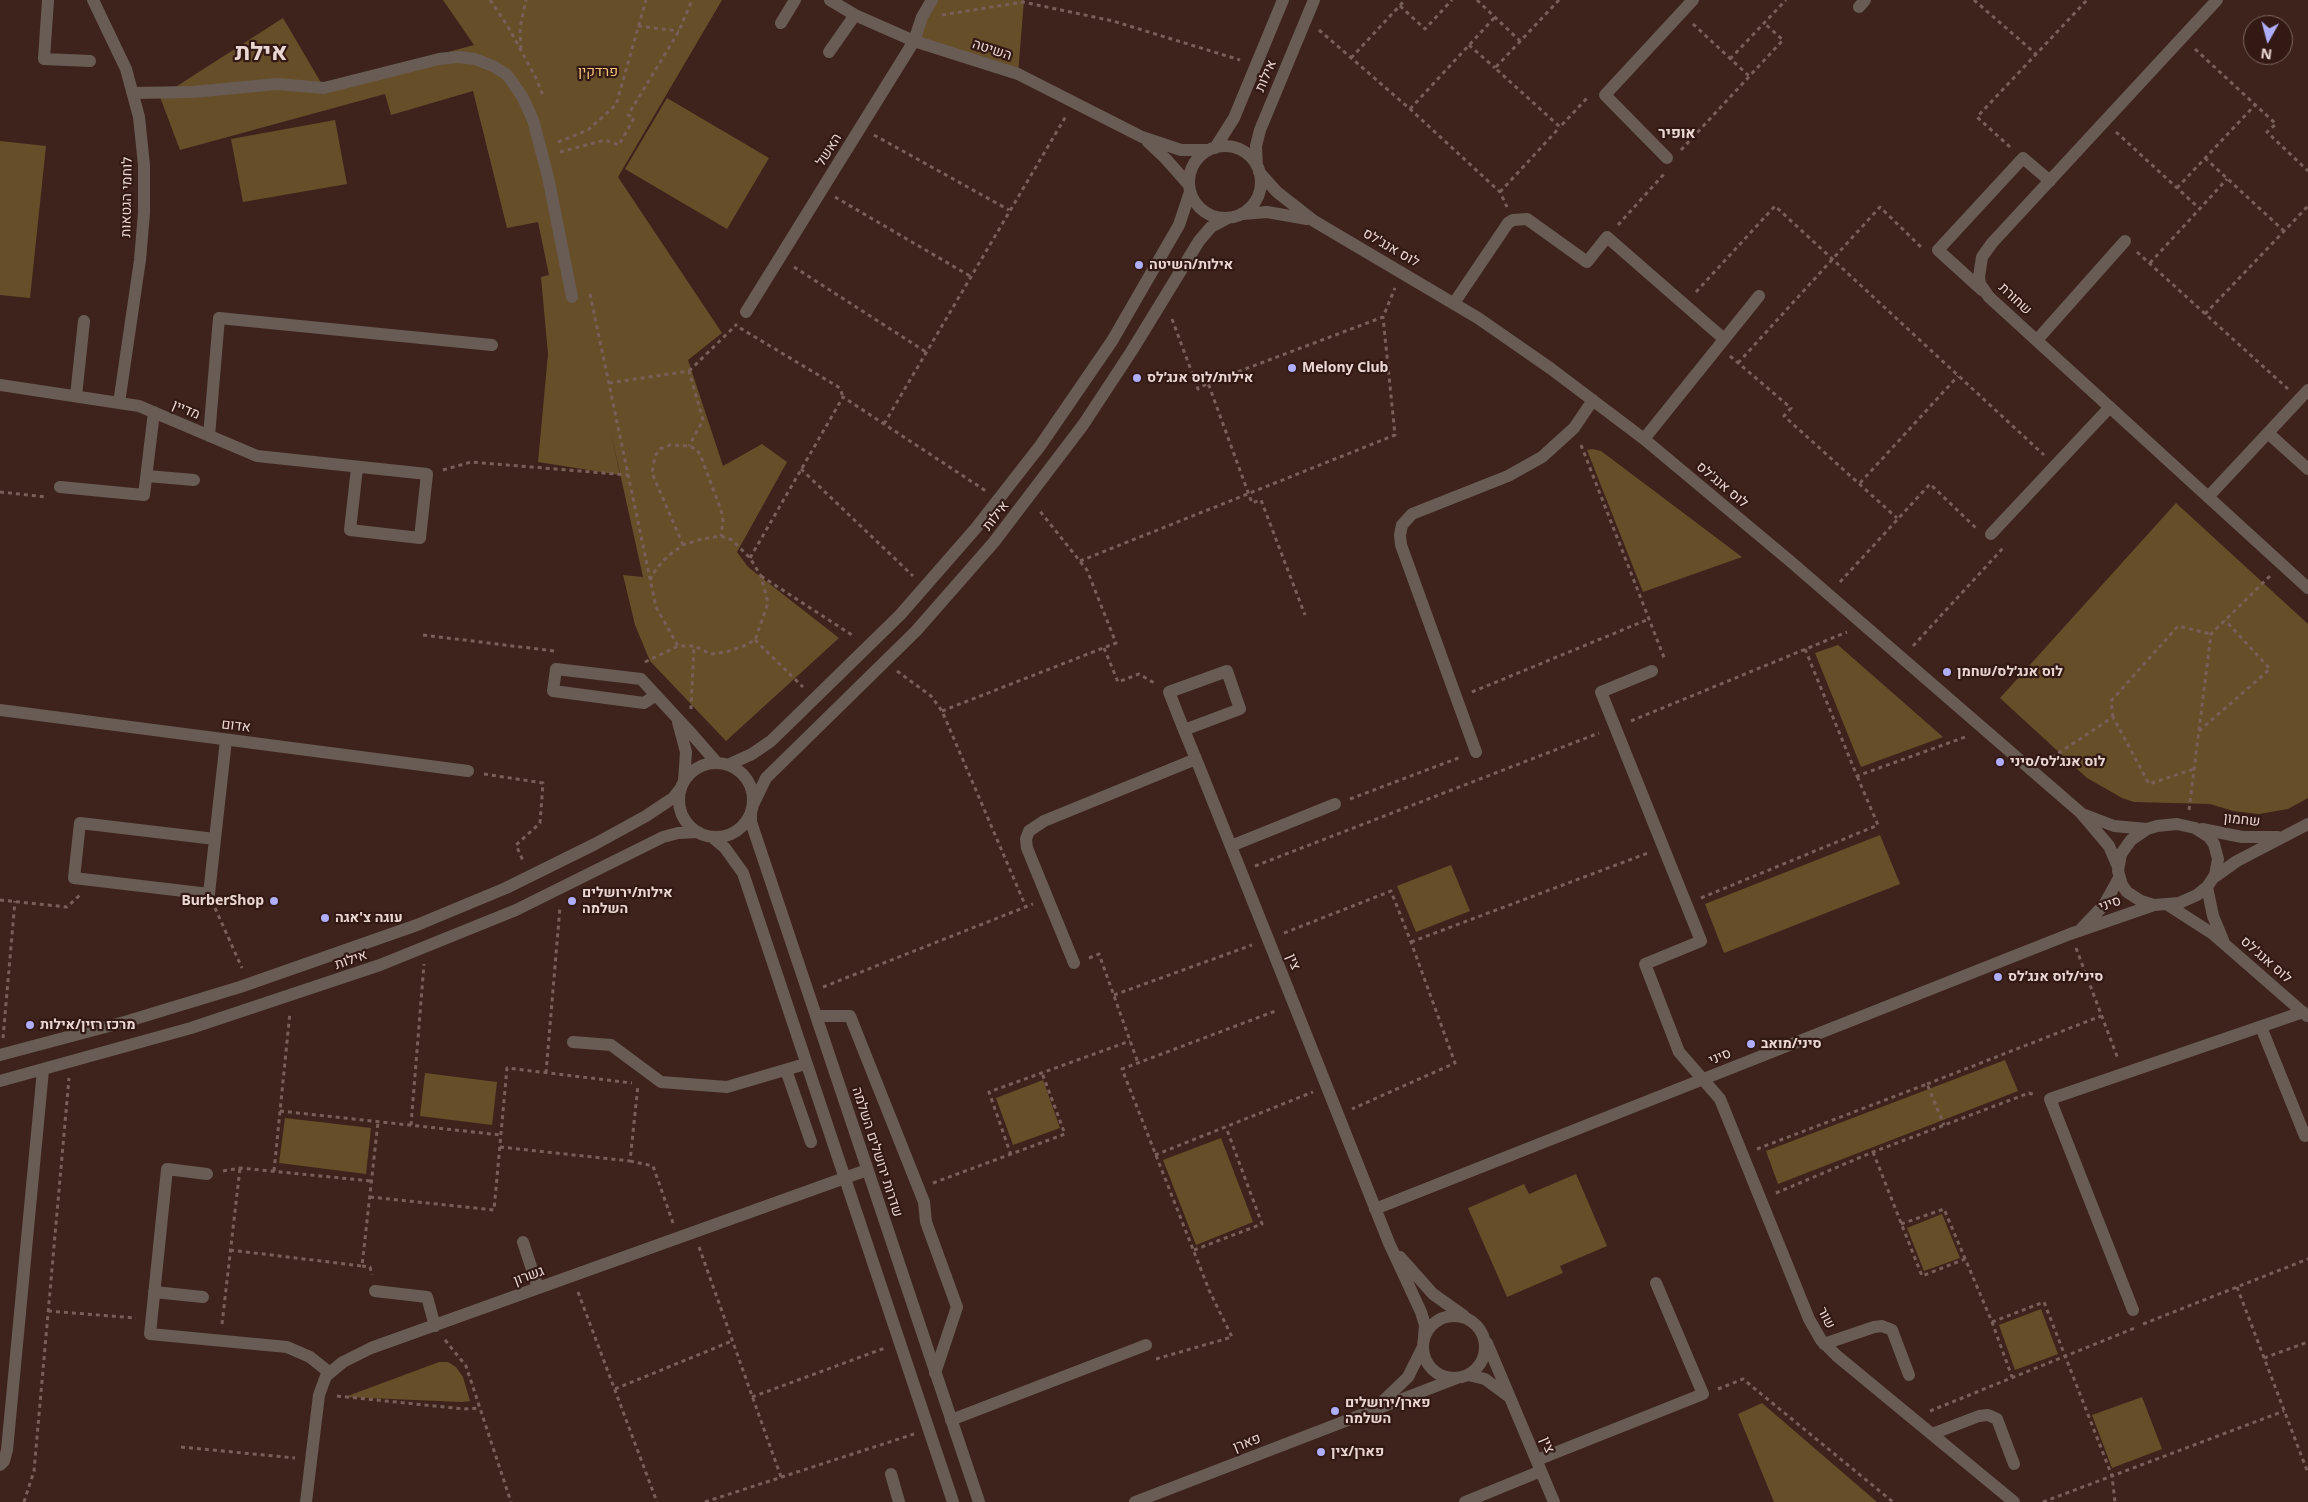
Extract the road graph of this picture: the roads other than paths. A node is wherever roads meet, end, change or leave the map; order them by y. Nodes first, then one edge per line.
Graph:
1 (48, 0) edge
2 (93, 0) edge
3 (796, 0) edge
4 (830, 0) edge
5 (932, 0) edge
6 (1283, 0) edge
7 (1314, 0) edge
8 (1693, 0) edge
9 (2217, 0) edge
10 (855, 15) junction
11 (781, 23) dead end
12 (914, 41) junction
13 (829, 52) dead end
14 (90, 61) dead end
15 (133, 93) junction
16 (1142, 137) junction
17 (1211, 149) junction
18 (1669, 160) road end
19 (1258, 169) junction
20 (2050, 181) junction
21 (1189, 189) junction
22 (1241, 214) junction
23 (1228, 218) junction
24 (1314, 221) junction
25 (2125, 241) road end
26 (1759, 296) dead end
27 (572, 297) dead end
28 (1989, 297) junction
29 (1454, 303) junction
30 (746, 312) road end
31 (84, 321) dead end
32 (2038, 340) junction
33 (1721, 342) junction
34 (492, 345) dead end
35 (0, 385) edge
36 (2304, 395) edge
37 (76, 396) junction
38 (1593, 400) junction
39 (119, 403) junction
40 (2110, 407) junction
41 (154, 412) junction
42 (2268, 433) junction
43 (209, 436) junction
44 (1644, 439) junction
45 (357, 468) junction
46 (2308, 469) edge
47 (147, 476) junction
48 (194, 480) dead end
49 (60, 486) road end
50 (2208, 496) junction
51 (1991, 534) road end
52 (2308, 588) edge
53 (1652, 671) road end
54 (656, 695) junction
55 (0, 710) edge
56 (676, 717) junction
57 (1184, 730) junction
58 (226, 740) junction
59 (1476, 752) road end
60 (1196, 759) junction
61 (722, 764) junction
62 (468, 771) road end
63 (682, 785) junction
64 (1335, 804) road end
65 (752, 808) junction
66 (2081, 813) junction
67 (2308, 824) edge
68 (2191, 826) junction
69 (2148, 829) junction
70 (698, 832) junction
71 (2286, 836) junction
72 (712, 837) junction
73 (215, 839) junction
74 (1230, 846) junction
75 (2118, 872) junction
76 (2210, 883) junction
77 (2154, 905) junction
78 (2168, 905) junction
79 (2073, 933) junction
80 (2227, 946) junction
81 (1074, 963) road end
82 (2305, 1015) edge
83 (816, 1016) junction
84 (2261, 1027) junction
85 (573, 1042) dead end
86 (0, 1055) edge
87 (805, 1064) junction
88 (42, 1070) junction
89 (786, 1070) junction
90 (1702, 1080) junction
91 (0, 1081) edge
92 (2305, 1136) dead end
93 (811, 1142) dead end
94 (867, 1170) junction
95 (208, 1174) road end
96 (843, 1178) junction
97 (1375, 1209) junction
98 (523, 1242) dead end
99 (1389, 1243) junction
100 (1656, 1283) dead end
101 (538, 1288) junction
102 (375, 1291) dead end
103 (154, 1292) junction
104 (203, 1297) dead end
105 (2133, 1310) dead end
106 (1467, 1318) junction
107 (434, 1326) junction
108 (1484, 1338) junction
109 (1423, 1343) junction
110 (1824, 1344) junction
111 (1146, 1345) road end
112 (330, 1373) junction
113 (936, 1373) junction
114 (1908, 1375) dead end
115 (1462, 1377) junction
116 (1512, 1400) junction
117 (1368, 1412) junction
118 (951, 1420) junction
119 (1932, 1434) junction
120 (2014, 1464) dead end
121 (0, 1465) edge
122 (1539, 1465) junction
123 (891, 1474) dead end
124 (306, 1502) edge
125 (899, 1502) edge
126 (953, 1502) edge
127 (979, 1502) edge
128 (1136, 1502) edge
129 (1465, 1502) edge
130 (1554, 1502) edge
131 (2014, 1502) edge

1 - 14 street
2 - 15 street, לוחמי הגטאות
3 - 11 street
4 - 10 street, השיטה
5 - 12 street, האשל
6 - 17 street, אילות
7 - 19 street, אילות
8 - 18 street
9 - 20 street, שחורת
10 - 12 street, השיטה
10 - 13 street
12 - 16 street, השיטה
12 - 30 street, האשל
15 - 27 street
15 - 39 street, לוחמי הגטאות
16 - 17 street, השיטה
16 - 21 street, השיטה
17 - 19 street
17 - 21 street
19 - 22 street
19 - 24 street, לוס אנג'לס
20 - 28 street, שחורת
20 - 28 street
21 - 23 street
21 - 61 street, אילות
22 - 23 street
22 - 24 street, לוס אנג'לס
23 - 65 street, אילות
24 - 29 street, לוס אנג'לס
25 - 32 street
26 - 33 street
28 - 32 street, שחורת
29 - 33 street
29 - 38 street, לוס אנג'לס
31 - 37 street
32 - 40 street, שחורת
33 - 44 street
34 - 43 street
35 - 37 street, מדיין
36 - 42 street
37 - 39 street, מדיין
38 - 44 street, לוס אנג'לס
38 - 59 street
39 - 41 street, מדיין
40 - 50 street, שחורת
40 - 51 street
41 - 43 street, מדיין
41 - 47 street
42 - 46 street
42 - 50 street
43 - 45 street, מדיין
44 - 66 street, לוס אנג'לס
45 - 45 street, מדיין
47 - 48 street
47 - 49 street
50 - 52 street, שחורת
53 - 90 street, שור
54 - 54 street
54 - 56 street
55 - 58 street, אדום
56 - 61 street
56 - 63 street
57 - 57 street, צין
57 - 60 street, צין
58 - 62 street, אדום
58 - 73 street
60 - 74 street, צין
60 - 81 street
61 - 63 street
61 - 65 street
63 - 70 street
63 - 86 street, אילות
64 - 74 street
65 - 72 street
65 - 83 street, שדרות ירושלים השלמה
66 - 69 street, לוס אנג'לס
66 - 75 street, לוס אנג'לס
67 - 71 street, שחמון
68 - 69 street
68 - 71 street, שחמון
68 - 76 street
69 - 75 street
70 - 72 street
70 - 88 street, אילות
71 - 76 street, שחמון
72 - 87 street
73 - 73 street
74 - 97 street, צין
75 - 77 street
75 - 79 street, סיני
76 - 78 street
76 - 80 street, לוס אנג'לס
77 - 78 street
77 - 79 street, סיני
78 - 80 street, לוס אנג'לס
79 - 90 street, סיני
80 - 82 street, לוס אנג'לס
82 - 84 street
83 - 94 street, שדרות ירושלים השלמה
83 - 113 street
84 - 92 street
84 - 105 street
85 - 89 street
87 - 89 street
87 - 96 street
88 - 91 street, אילות
88 - 121 street
89 - 93 street
90 - 97 street, סיני
90 - 110 street, שור
94 - 96 street, גשרון
94 - 113 street, שדרות ירושלים השלמה
95 - 103 street
96 - 101 street, גשרון
96 - 126 street
97 - 99 street, צין
98 - 101 street
99 - 106 street, צין
99 - 109 street, צין
100 - 122 street
101 - 107 street, גשרון
102 - 107 street
103 - 104 street
103 - 112 street
106 - 108 street
106 - 109 street
107 - 112 street, גשרון
108 - 115 street
108 - 116 street, צין
109 - 115 street
109 - 117 street, פארן
110 - 114 street
110 - 119 street, שור
111 - 118 street
112 - 124 street, גשרון
113 - 118 street, שדרות ירושלים השלמה
115 - 116 street, צין
115 - 117 street, פארן
116 - 122 street, צין
117 - 128 street, פארן
118 - 127 street, שדרות ירושלים השלמה
119 - 120 street
119 - 131 street, שור
122 - 129 street
122 - 130 street, צין
123 - 125 street

